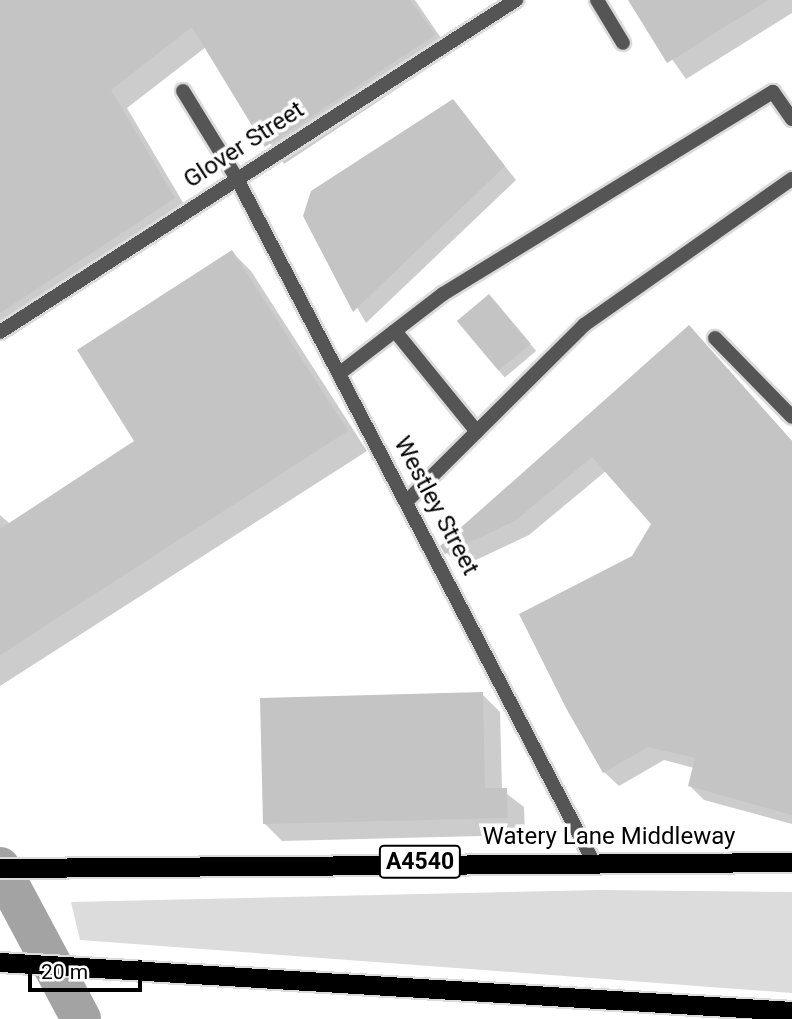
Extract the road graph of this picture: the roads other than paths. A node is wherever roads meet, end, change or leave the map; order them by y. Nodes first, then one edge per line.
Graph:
1 (516, 0) edge
2 (597, 0) edge
3 (622, 43) dead end
4 (183, 91) dead end
5 (792, 119) edge
6 (236, 177) junction
7 (792, 178) edge
8 (395, 331) junction
9 (0, 332) edge
10 (715, 338) dead end
11 (340, 373) junction
12 (792, 417) edge
13 (477, 432) junction
14 (407, 501) junction
15 (592, 859) junction
16 (792, 862) edge
17 (0, 868) edge
18 (0, 962) edge
19 (792, 1011) edge

1 - 6 street, Glover Street
2 - 3 street
4 - 6 street, Westley Street
5 - 8 street
6 - 9 street, Glover Street
6 - 11 street, Westley Street
7 - 13 street
8 - 11 street
8 - 13 street
10 - 12 street
11 - 14 street, Westley Street
13 - 14 street
14 - 15 street, Westley Street
15 - 16 highway, Watery Lane Middleway / A4540
15 - 17 highway, Watery Lane Middleway / A4540
18 - 19 highway

